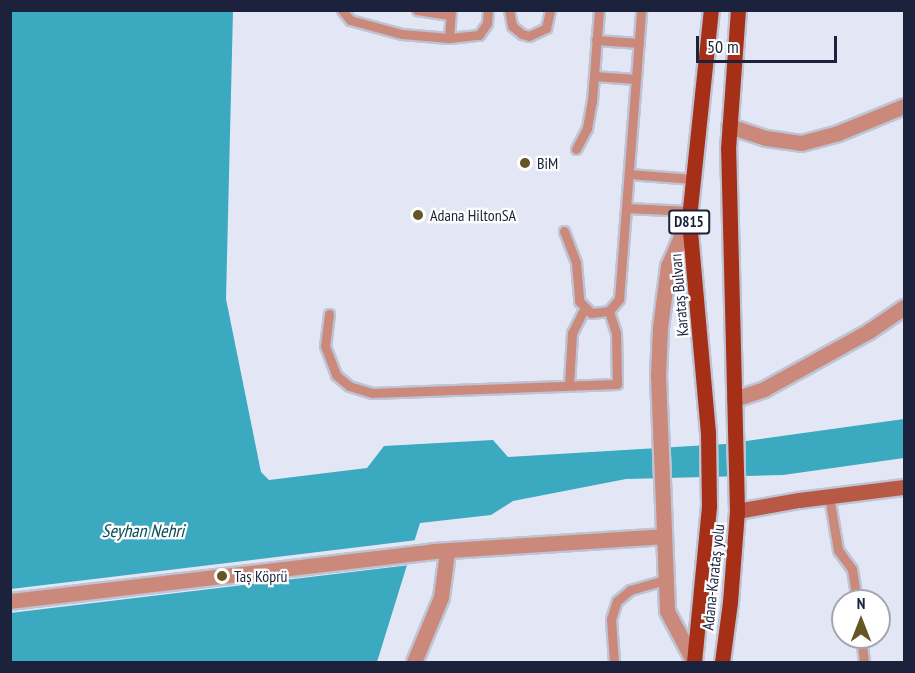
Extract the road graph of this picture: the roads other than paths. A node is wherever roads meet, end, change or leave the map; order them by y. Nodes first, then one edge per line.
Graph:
1 (342, 10) edge
2 (417, 10) edge
3 (488, 10) edge
4 (509, 10) edge
5 (550, 10) edge
6 (599, 10) edge
7 (641, 10) edge
8 (711, 10) edge
9 (738, 10) edge
10 (451, 13) edge
11 (449, 38) junction
12 (596, 40) junction
13 (639, 43) junction
14 (594, 76) junction
15 (636, 79) junction
16 (904, 106) edge
17 (729, 126) junction
18 (576, 149) dead end
19 (629, 174) junction
20 (693, 179) junction
21 (626, 208) junction
22 (690, 214) junction
23 (564, 231) dead end
24 (904, 307) edge
25 (585, 308) junction
26 (609, 311) junction
27 (329, 314) dead end
28 (569, 384) junction
29 (734, 399) junction
30 (904, 488) edge
31 (829, 496) junction
32 (709, 506) joint
33 (737, 511) junction
34 (663, 536) junction
35 (440, 551) junction
36 (666, 580) junction
37 (854, 589) edge
38 (10, 601) edge
39 (863, 649) edge
40 (416, 660) edge
41 (864, 660) dead end
42 (614, 663) edge
43 (694, 663) edge
44 (722, 663) edge

1 - 11 lane
2 - 10 lane
3 - 11 lane
4 - 5 lane
6 - 12 lane
7 - 13 lane
8 - 20 main road, Karataş Bulvarı / D815
9 - 17 main road, D815
10 - 11 lane
12 - 13 lane
12 - 14 lane
13 - 15 lane
14 - 15 lane
14 - 18 lane
15 - 19 lane
16 - 17 street
17 - 29 main road, D815
19 - 20 lane
19 - 21 lane
20 - 22 main road, Karataş Bulvarı / D815
21 - 22 lane
21 - 26 lane
22 - 32 main road, Karataş Bulvarı / D815
22 - 34 street
23 - 25 lane
24 - 29 street
25 - 26 lane
25 - 28 lane
26 - 28 lane
27 - 28 lane
29 - 33 main road, Adana-Karataş yolu / D815
30 - 31 main road
31 - 33 main road
31 - 37 lane
32 - 43 main road, Adana-Karataş yolu / D815
33 - 44 main road, Adana-Karataş yolu / D815
34 - 35 street
34 - 36 street
35 - 38 street
35 - 40 street
36 - 42 lane
36 - 43 street
39 - 41 lane

